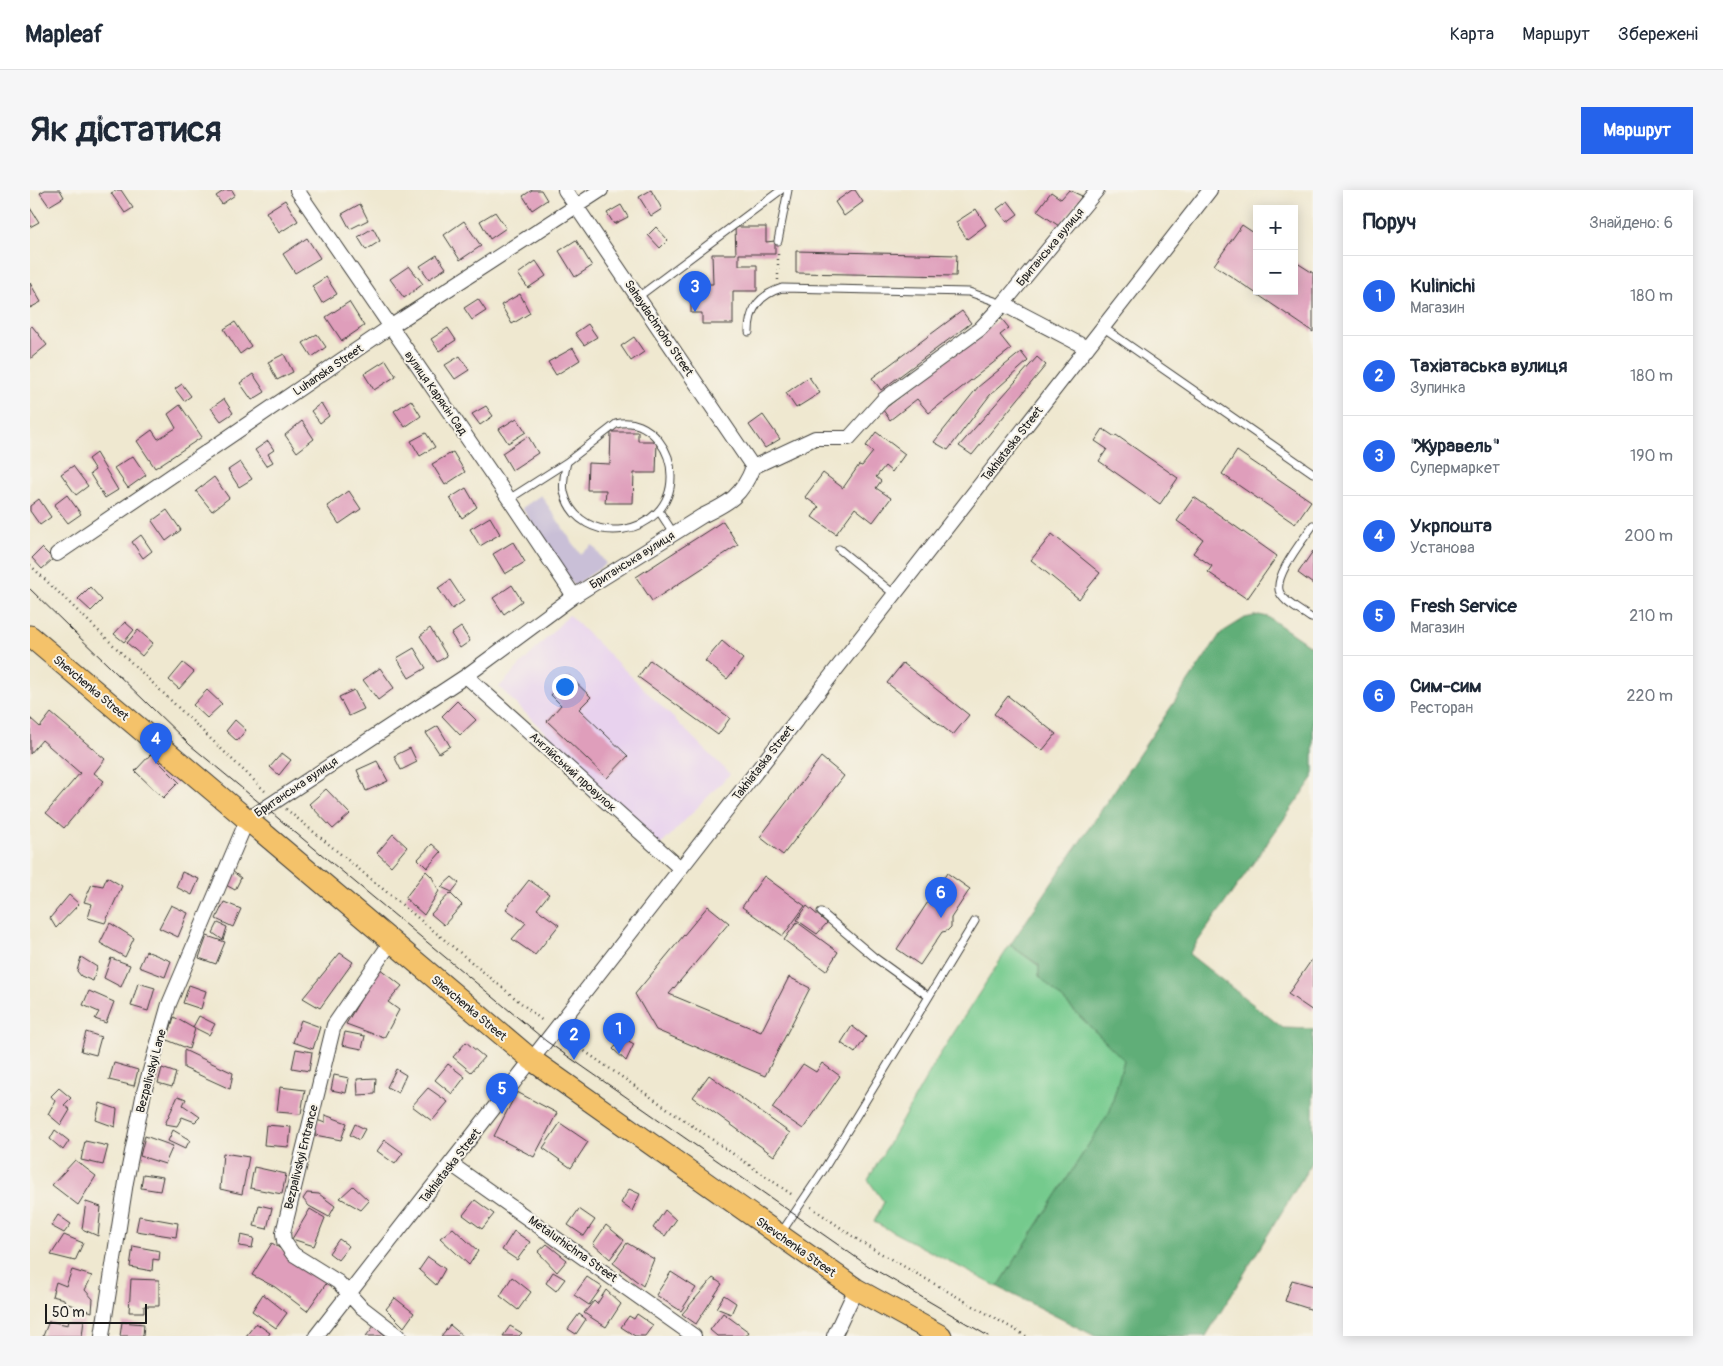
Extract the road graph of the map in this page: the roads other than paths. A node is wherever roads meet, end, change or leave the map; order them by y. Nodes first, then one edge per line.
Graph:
1 (297, 190) edge
2 (565, 190) edge
3 (601, 190) edge
4 (781, 190) edge
5 (788, 190) edge
6 (1097, 190) edge
7 (1210, 190) edge
8 (576, 206) junction
9 (778, 241) road end
10 (638, 297) junction
11 (1003, 304) junction
12 (390, 327) junction
13 (1104, 328) junction
14 (749, 332) dead end
15 (1086, 348) junction
16 (567, 462) junction
17 (753, 467) junction
18 (1313, 473) edge
19 (510, 499) junction
20 (659, 511) junction
21 (1313, 525) edge
22 (674, 534) junction
23 (839, 549) dead end
24 (57, 554) dead end
25 (894, 594) junction
26 (574, 596) junction
27 (1310, 618) dead end
28 (30, 636) edge
29 (466, 676) junction
30 (247, 820) junction
31 (680, 868) junction
32 (821, 912) dead end
33 (975, 921) dead end
34 (391, 942) junction
35 (928, 996) junction
36 (532, 1060) junction
37 (452, 1164) junction
38 (780, 1235) junction
39 (856, 1290) junction
40 (349, 1294) junction
41 (102, 1336) edge
42 (316, 1336) edge
43 (399, 1336) edge
44 (694, 1336) edge
45 (834, 1336) edge
46 (941, 1336) edge

1 - 12 street, вулиця Карякін Сад
2 - 8 street, Sahaydachnoho Street
3 - 8 street, Luhanska Street
4 - 10 lane
5 - 9 lane
6 - 11 street, Британська вулиця
7 - 13 street, Takhiataska Street
8 - 10 street, Sahaydachnoho Street
8 - 12 street, Luhanska Street
10 - 17 street, Sahaydachnoho Street
11 - 14 lane
11 - 15 street
11 - 17 street, Британська вулиця
12 - 19 street, вулиця Карякін Сад
12 - 24 street, Luhanska Street
13 - 15 street, Takhiataska Street
13 - 18 lane
15 - 25 street, Takhiataska Street
16 - 19 lane
16 - 20 lane
16 - 20 lane
17 - 22 street, Британська вулиця
19 - 26 street, вулиця Карякін Сад
20 - 22 lane
21 - 27 lane
22 - 26 street, Британська вулиця
23 - 25 lane
25 - 31 street, Takhiataska Street
26 - 29 street, Британська вулиця
28 - 30 main road, Shevchenka Street
29 - 30 street, Британська вулиця
29 - 31 street, Англійський провулок
30 - 34 main road, Shevchenka Street
30 - 41 street, Bezpalivskyi Lane
31 - 36 street, Takhiataska Street
32 - 35 lane
33 - 35 lane
34 - 36 main road, Shevchenka Street
34 - 40 street, Bezpalivskyi Entrance
35 - 38 lane
36 - 37 street, Takhiataska Street
36 - 38 main road, Shevchenka Street
37 - 40 street, Takhiataska Street
37 - 44 street, Metalurhichna Street
38 - 39 main road, Shevchenka Street
39 - 45 street
39 - 46 main road, Shevchenka Street
40 - 42 street, Takhiataska Street
40 - 43 street, Bezpalivskyi Entrance

